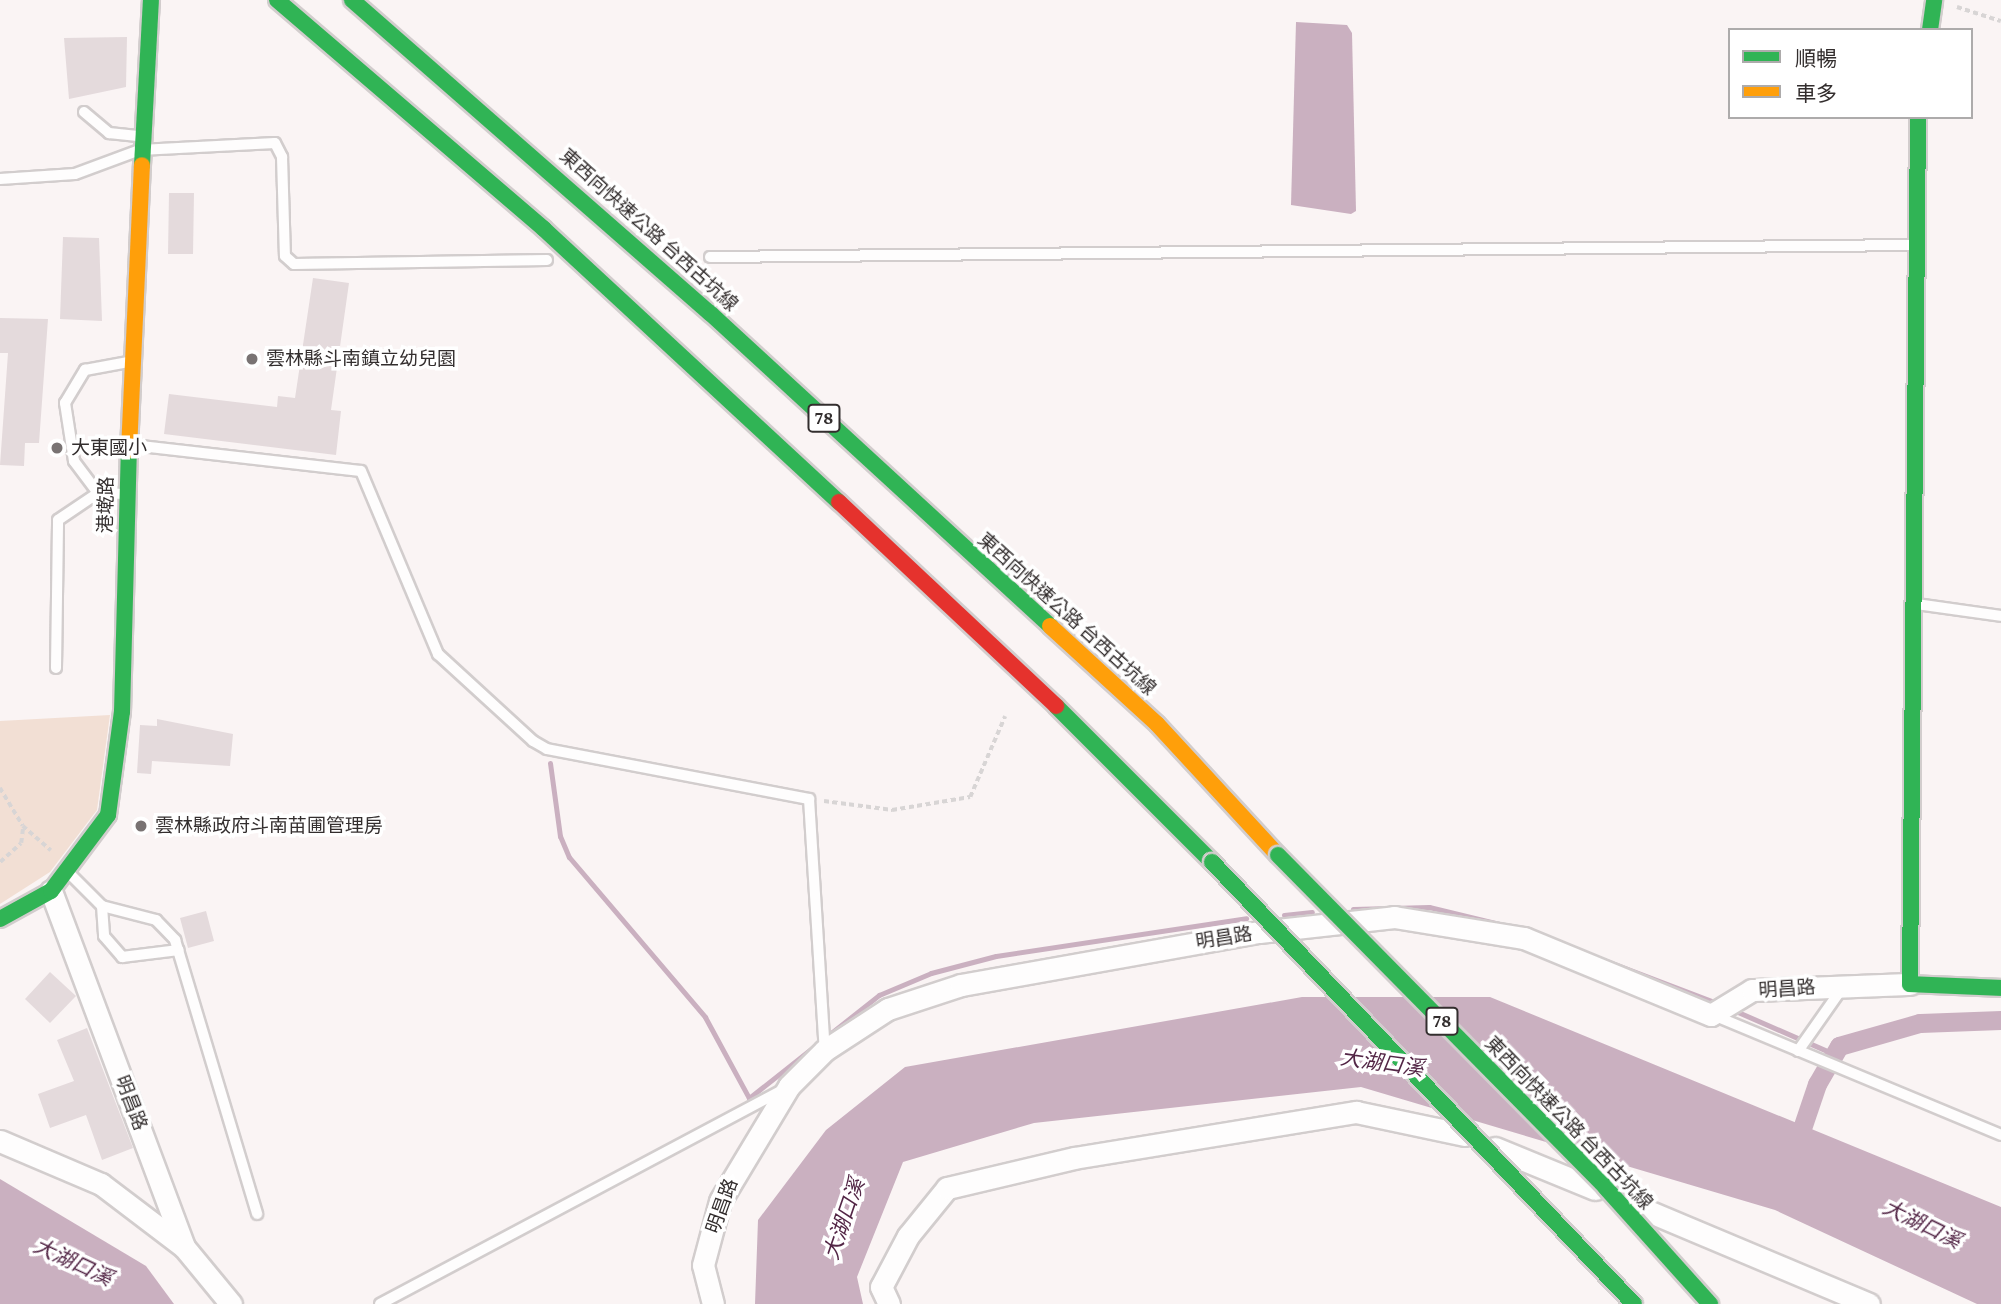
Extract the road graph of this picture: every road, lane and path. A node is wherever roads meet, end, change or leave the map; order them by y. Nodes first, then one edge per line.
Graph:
1 (151, 0) edge
2 (277, 0) edge
3 (352, 0) edge
4 (1941, 2) edge
5 (2001, 21) edge
6 (1931, 28) edge
7 (84, 113) dead end
8 (1918, 119) edge
9 (140, 143) junction
10 (0, 179) edge
11 (1912, 245) junction
12 (710, 257) dead end
13 (547, 260) dead end
14 (131, 362) junction
15 (129, 444) junction
16 (98, 493) junction
17 (128, 495) junction
18 (1916, 604) junction
19 (2001, 616) edge
20 (56, 668) dead end
21 (1005, 716) dead end
22 (0, 788) edge
23 (809, 799) junction
24 (23, 826) junction
25 (0, 862) edge
26 (70, 870) junction
27 (51, 891) junction
28 (102, 906) junction
29 (0, 919) edge
30 (179, 950) junction
31 (1910, 984) junction
32 (1845, 985) junction
33 (2001, 988) edge
34 (1720, 1009) junction
35 (825, 1050) junction
36 (1798, 1051) junction
37 (789, 1086) junction
38 (2001, 1135) edge
39 (0, 1141) edge
40 (257, 1214) dead end
41 (184, 1247) junction
42 (231, 1304) edge
43 (380, 1304) edge
44 (713, 1304) edge
45 (889, 1304) edge
46 (1634, 1304) edge
47 (1710, 1304) edge
48 (1869, 1304) edge

1 - 9 main road, 港墘路
2 - 46 main road, bridge
3 - 47 main road, 東西向快速公路 台西古坑線 / 78, bridge
4 - 5 path
4 - 6 main road
7 - 9 lane
8 - 11 main road
9 - 10 lane
9 - 13 lane
9 - 14 main road, 港墘路
11 - 12 lane
11 - 18 main road
14 - 15 main road, 港墘路
14 - 16 lane
15 - 17 main road, 港墘路
15 - 23 lane
16 - 17 lane
16 - 20 lane
17 - 26 main road, 港墘路
18 - 19 lane
18 - 31 main road
21 - 23 path
22 - 24 path
23 - 35 lane
24 - 25 path
24 - 26 path
26 - 27 main road, 港墘路
26 - 28 lane
27 - 29 main road, 港墘路
27 - 41 street, 明昌路
28 - 30 lane
28 - 30 lane
30 - 40 lane
31 - 32 street, 明昌路
31 - 33 main road
32 - 34 street, 明昌路
32 - 36 lane
34 - 35 street, 明昌路
34 - 36 lane
35 - 37 street, 明昌路
36 - 38 lane
37 - 43 lane
37 - 44 street, 明昌路
39 - 41 street
41 - 42 street, 明昌路
45 - 48 street

